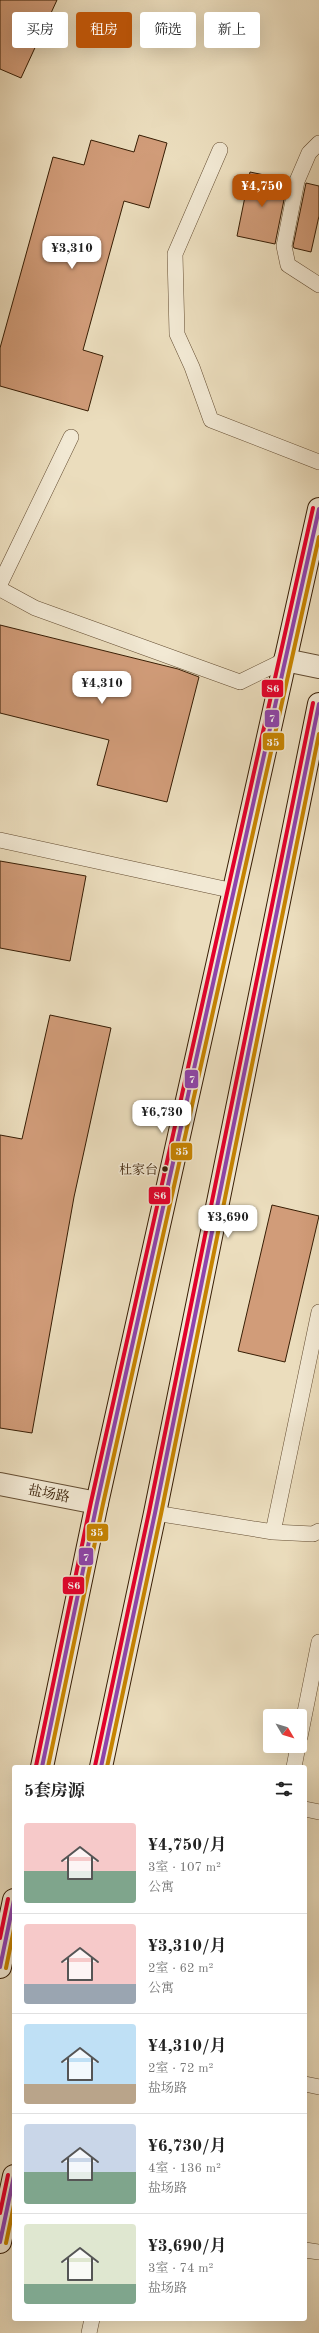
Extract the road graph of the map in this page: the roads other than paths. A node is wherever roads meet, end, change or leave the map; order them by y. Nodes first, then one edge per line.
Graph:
1 (319, 143) edge
2 (220, 150) dead end
3 (319, 285) edge
4 (71, 437) dead end
5 (319, 462) edge
6 (319, 509) edge
7 (0, 584) edge
8 (0, 589) edge
9 (285, 660) junction
10 (319, 667) edge
11 (319, 704) edge
12 (0, 840) edge
13 (234, 891) junction
14 (319, 1312) edge
15 (0, 1484) edge
16 (97, 1503) junction
17 (155, 1513) junction
18 (319, 1531) edge
19 (273, 1532) junction
20 (319, 1642) edge
21 (306, 1709) edge
22 (297, 1753) edge
23 (42, 1765) edge
24 (101, 1765) edge
25 (294, 1765) edge
26 (307, 1809) edge
27 (319, 1812) edge
28 (12, 1909) edge
29 (1, 1959) edge
30 (307, 2084) edge
31 (319, 2087) edge
32 (12, 2185) edge
33 (0, 2242) edge
34 (307, 2250) edge
35 (319, 2252) edge
36 (92, 2321) edge
37 (89, 2333) edge

1 - 3 lane
2 - 5 lane
4 - 7 lane
6 - 9 main road
8 - 9 lane
9 - 10 main road
9 - 13 main road
11 - 17 main road
12 - 13 lane
13 - 16 main road
14 - 19 lane
15 - 16 main road, 盐场路
16 - 23 main road
17 - 19 lane
17 - 24 main road
18 - 19 lane
20 - 21 lane
22 - 25 lane
26 - 27 lane
28 - 29 main road
30 - 31 lane
32 - 33 main road
34 - 35 lane
36 - 37 lane

